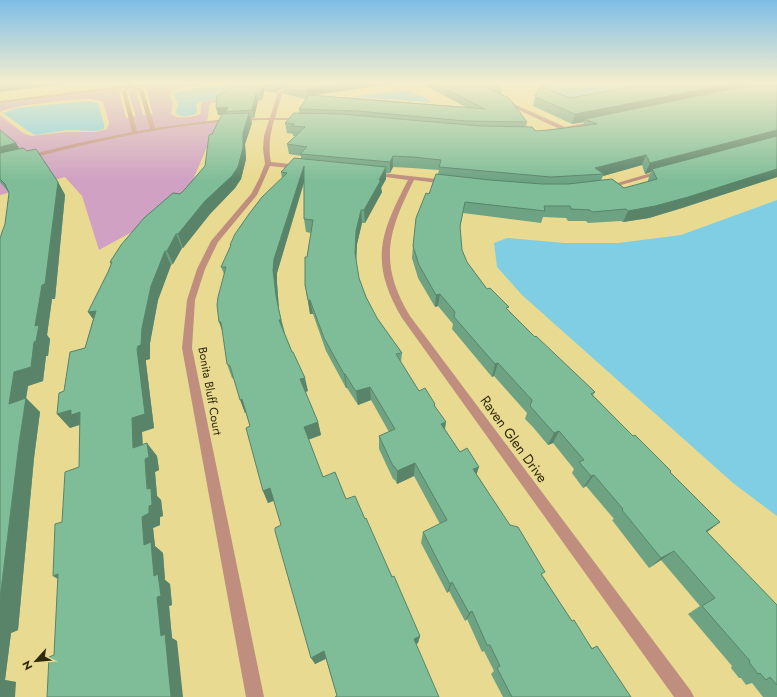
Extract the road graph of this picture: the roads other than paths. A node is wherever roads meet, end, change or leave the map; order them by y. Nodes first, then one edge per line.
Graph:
1 (130, 115) edge
2 (149, 115) edge
3 (274, 115) edge
4 (533, 115) edge
5 (273, 118) junction
6 (310, 119) edge
7 (602, 121) edge
8 (153, 129) junction
9 (564, 129) junction
10 (550, 131) edge
11 (135, 132) junction
12 (0, 164) edge
13 (268, 164) junction
14 (307, 168) edge
15 (670, 170) edge
16 (368, 174) edge
17 (412, 179) junction
18 (450, 183) edge
19 (603, 188) edge
20 (256, 697) edge
21 (685, 697) edge

1 - 11 street
2 - 8 street
3 - 5 street, Bonita Bluff Court
4 - 9 street
5 - 6 street
5 - 8 street
5 - 13 street, Bonita Bluff Court
7 - 9 street
8 - 11 street
9 - 10 street
11 - 12 street
13 - 14 street
13 - 20 street, Bonita Bluff Court
15 - 19 street
16 - 17 street
17 - 18 street
17 - 21 street, Raven Glen Drive

